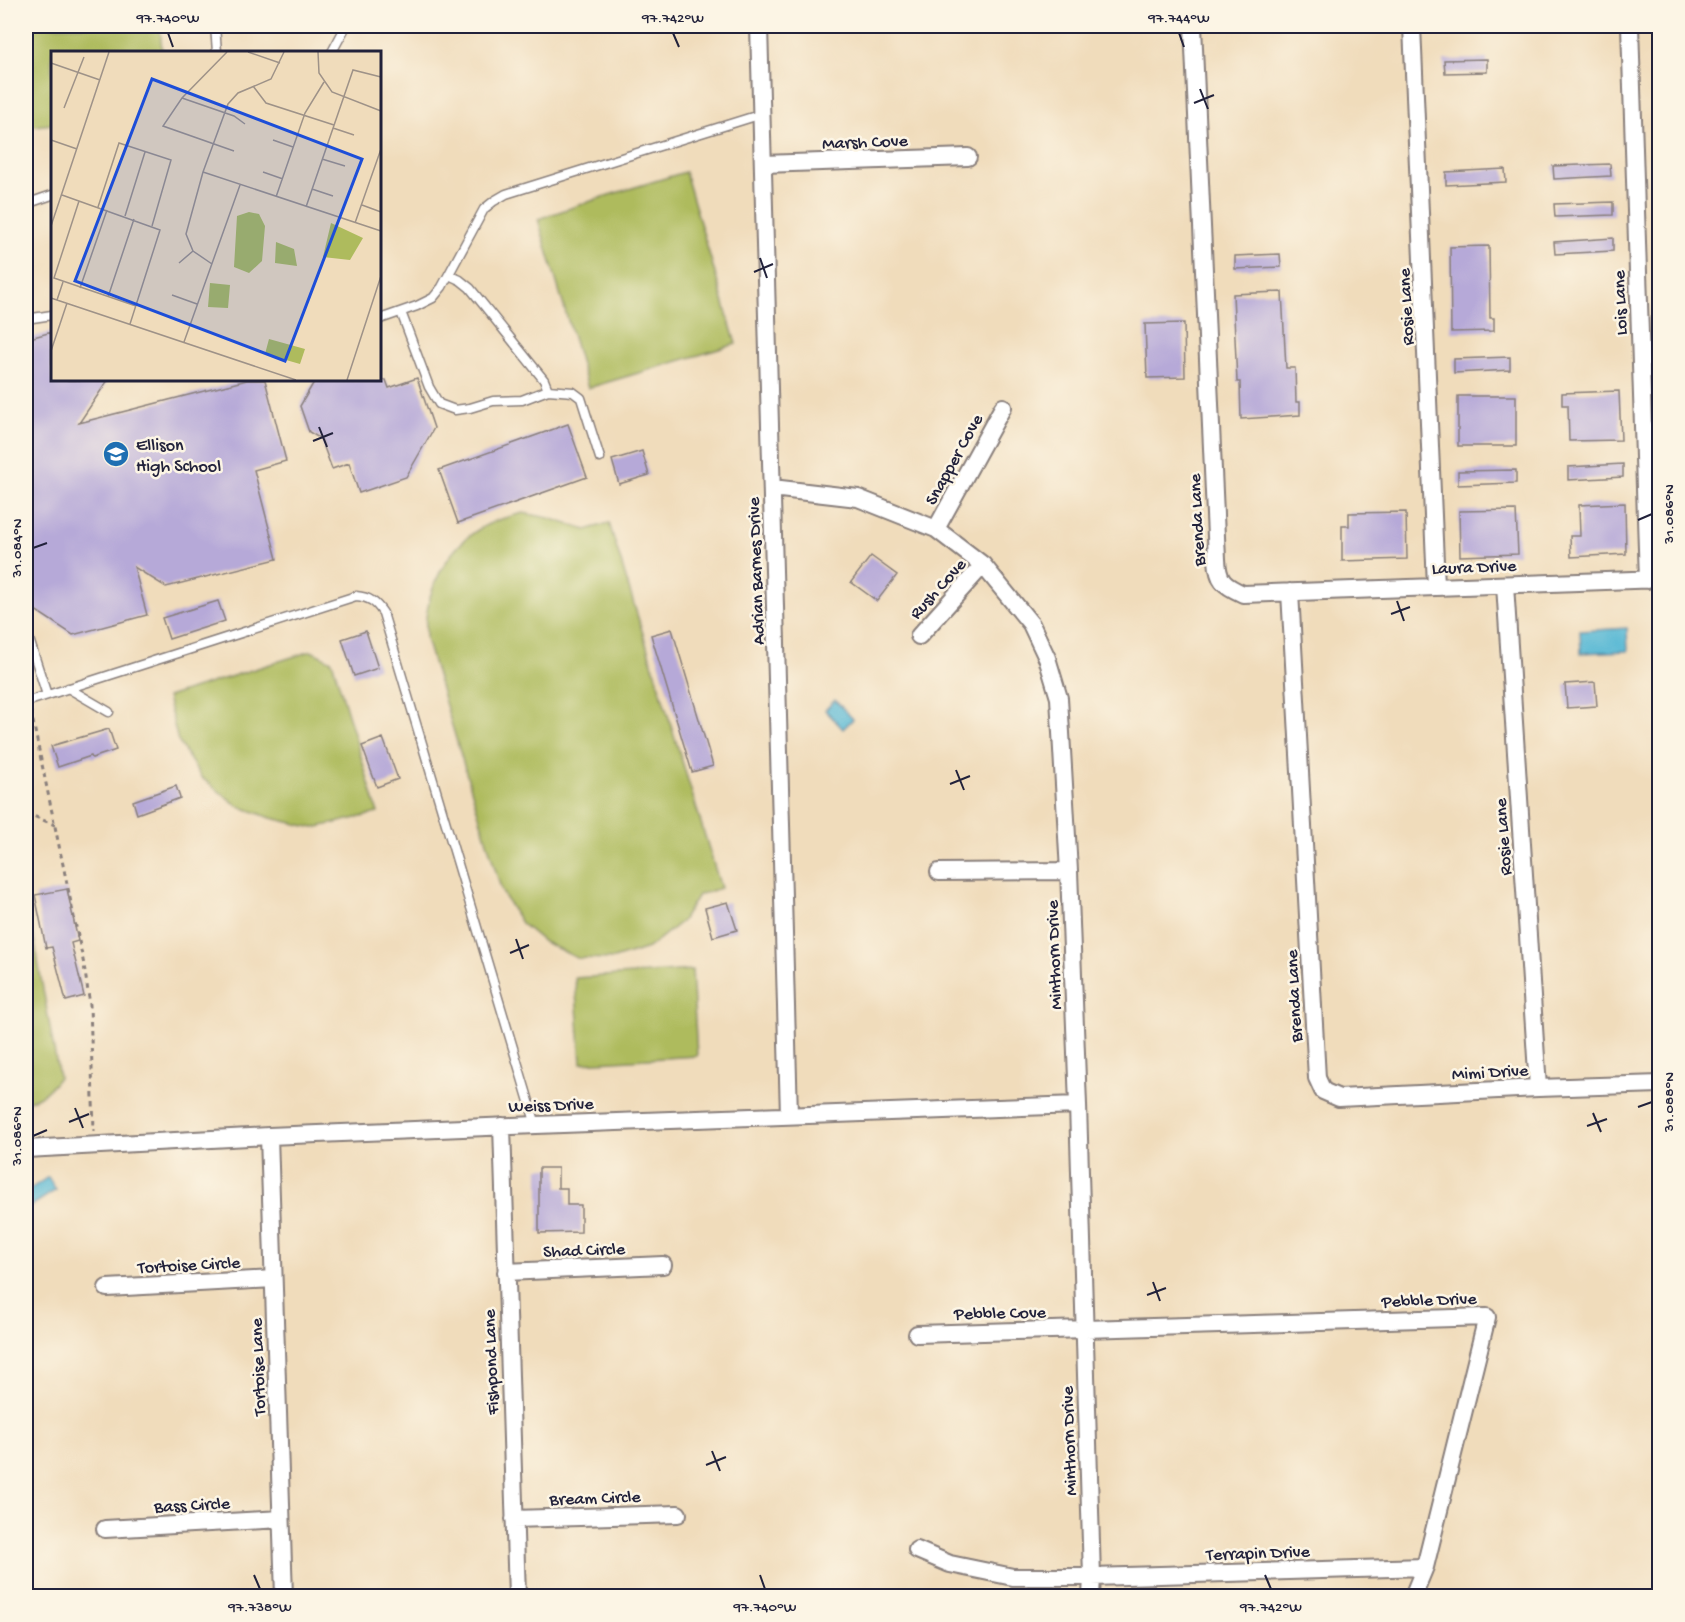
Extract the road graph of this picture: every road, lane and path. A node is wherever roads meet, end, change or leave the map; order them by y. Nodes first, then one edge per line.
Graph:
1 (215, 26) edge
2 (346, 26) edge
3 (759, 26) edge
4 (831, 26) edge
5 (887, 26) edge
6 (1193, 26) edge
7 (1412, 26) edge
8 (1630, 26) edge
9 (217, 51) edge
10 (333, 51) edge
11 (762, 114) junction
12 (968, 156) dead end
13 (763, 164) junction
14 (51, 195) edge
15 (26, 204) edge
16 (449, 275) junction
17 (401, 312) junction
18 (51, 315) edge
19 (26, 319) edge
20 (381, 319) edge
21 (549, 390) junction
22 (1003, 407) dead end
23 (600, 458) dead end
24 (772, 488) junction
25 (936, 529) junction
26 (983, 565) junction
27 (1654, 580) edge
28 (1505, 585) junction
29 (1436, 586) junction
30 (1290, 592) junction
31 (27, 633) edge
32 (920, 636) dead end
33 (68, 688) junction
34 (47, 695) junction
35 (27, 701) edge
36 (109, 712) dead end
37 (26, 817) edge
38 (55, 825) junction
39 (1069, 871) junction
40 (939, 872) dead end
41 (1659, 1084) edge
42 (1538, 1088) junction
43 (1323, 1091) joint
44 (1078, 1105) junction
45 (789, 1114) junction
46 (536, 1125) junction
47 (502, 1126) junction
48 (269, 1136) junction
49 (95, 1146) junction
50 (26, 1149) edge
51 (663, 1265) dead end
52 (506, 1272) junction
53 (273, 1279) junction
54 (107, 1288) dead end
55 (1083, 1330) junction
56 (917, 1334) dead end
57 (678, 1514) dead end
58 (281, 1519) junction
59 (514, 1519) junction
60 (105, 1529) dead end
61 (917, 1550) dead end
62 (1425, 1567) junction
63 (1092, 1577) junction
64 (284, 1596) edge
65 (517, 1596) edge
66 (1091, 1596) edge
67 (1413, 1596) edge

1 - 9 lane
2 - 10 lane
3 - 11 street, Adrian Barnes Drive
4 - 5 lane
6 - 30 street, Brenda Lane
7 - 29 street, Rosie Lane
8 - 27 street, Lois Lane
11 - 13 street, Adrian Barnes Drive
11 - 16 lane
12 - 13 street, Marsh Cove
13 - 24 street, Adrian Barnes Drive
14 - 15 lane
16 - 17 lane
16 - 21 lane
17 - 20 lane
17 - 21 lane
18 - 19 lane
21 - 23 lane
22 - 25 street, Snapper Cove
24 - 25 street, Minthorn Drive
24 - 45 street, Adrian Barnes Drive
25 - 26 street, Minthorn Drive
26 - 32 street, Rush Cove
26 - 39 street, Minthorn Drive
27 - 28 street, Laura Drive
28 - 29 street, Laura Drive
28 - 42 street, Rosie Lane
29 - 30 street, Laura Drive
30 - 43 street, Brenda Lane
31 - 34 lane
33 - 34 lane
33 - 36 lane
33 - 46 lane
34 - 35 lane
35 - 38 path
37 - 38 path
38 - 49 path
39 - 40 street
39 - 44 street, Minthorn Drive
41 - 42 street, Mimi Drive
42 - 43 street, Mimi Drive
44 - 45 street, Weiss Drive
44 - 55 street, Minthorn Drive
45 - 46 street, Weiss Drive
46 - 47 street, Weiss Drive
47 - 48 street, Weiss Drive
47 - 52 street, Fishpond Lane
48 - 49 street, Weiss Drive
48 - 53 street, Tortoise Lane
49 - 50 street, Weiss Drive
51 - 52 street, Shad Circle
52 - 59 street, Fishpond Lane
53 - 54 street, Tortoise Circle
53 - 58 street, Tortoise Lane
55 - 56 street, Pebble Cove
55 - 62 street, Pebble Drive
55 - 63 street, Minthorn Drive
57 - 59 street, Bream Circle
58 - 60 street, Bass Circle
58 - 64 street, Tortoise Lane
59 - 65 street, Fishpond Lane
61 - 63 street, Terrapin Drive
62 - 63 street, Terrapin Drive
62 - 67 street, Pebble Drive
63 - 66 street, Minthorn Drive

